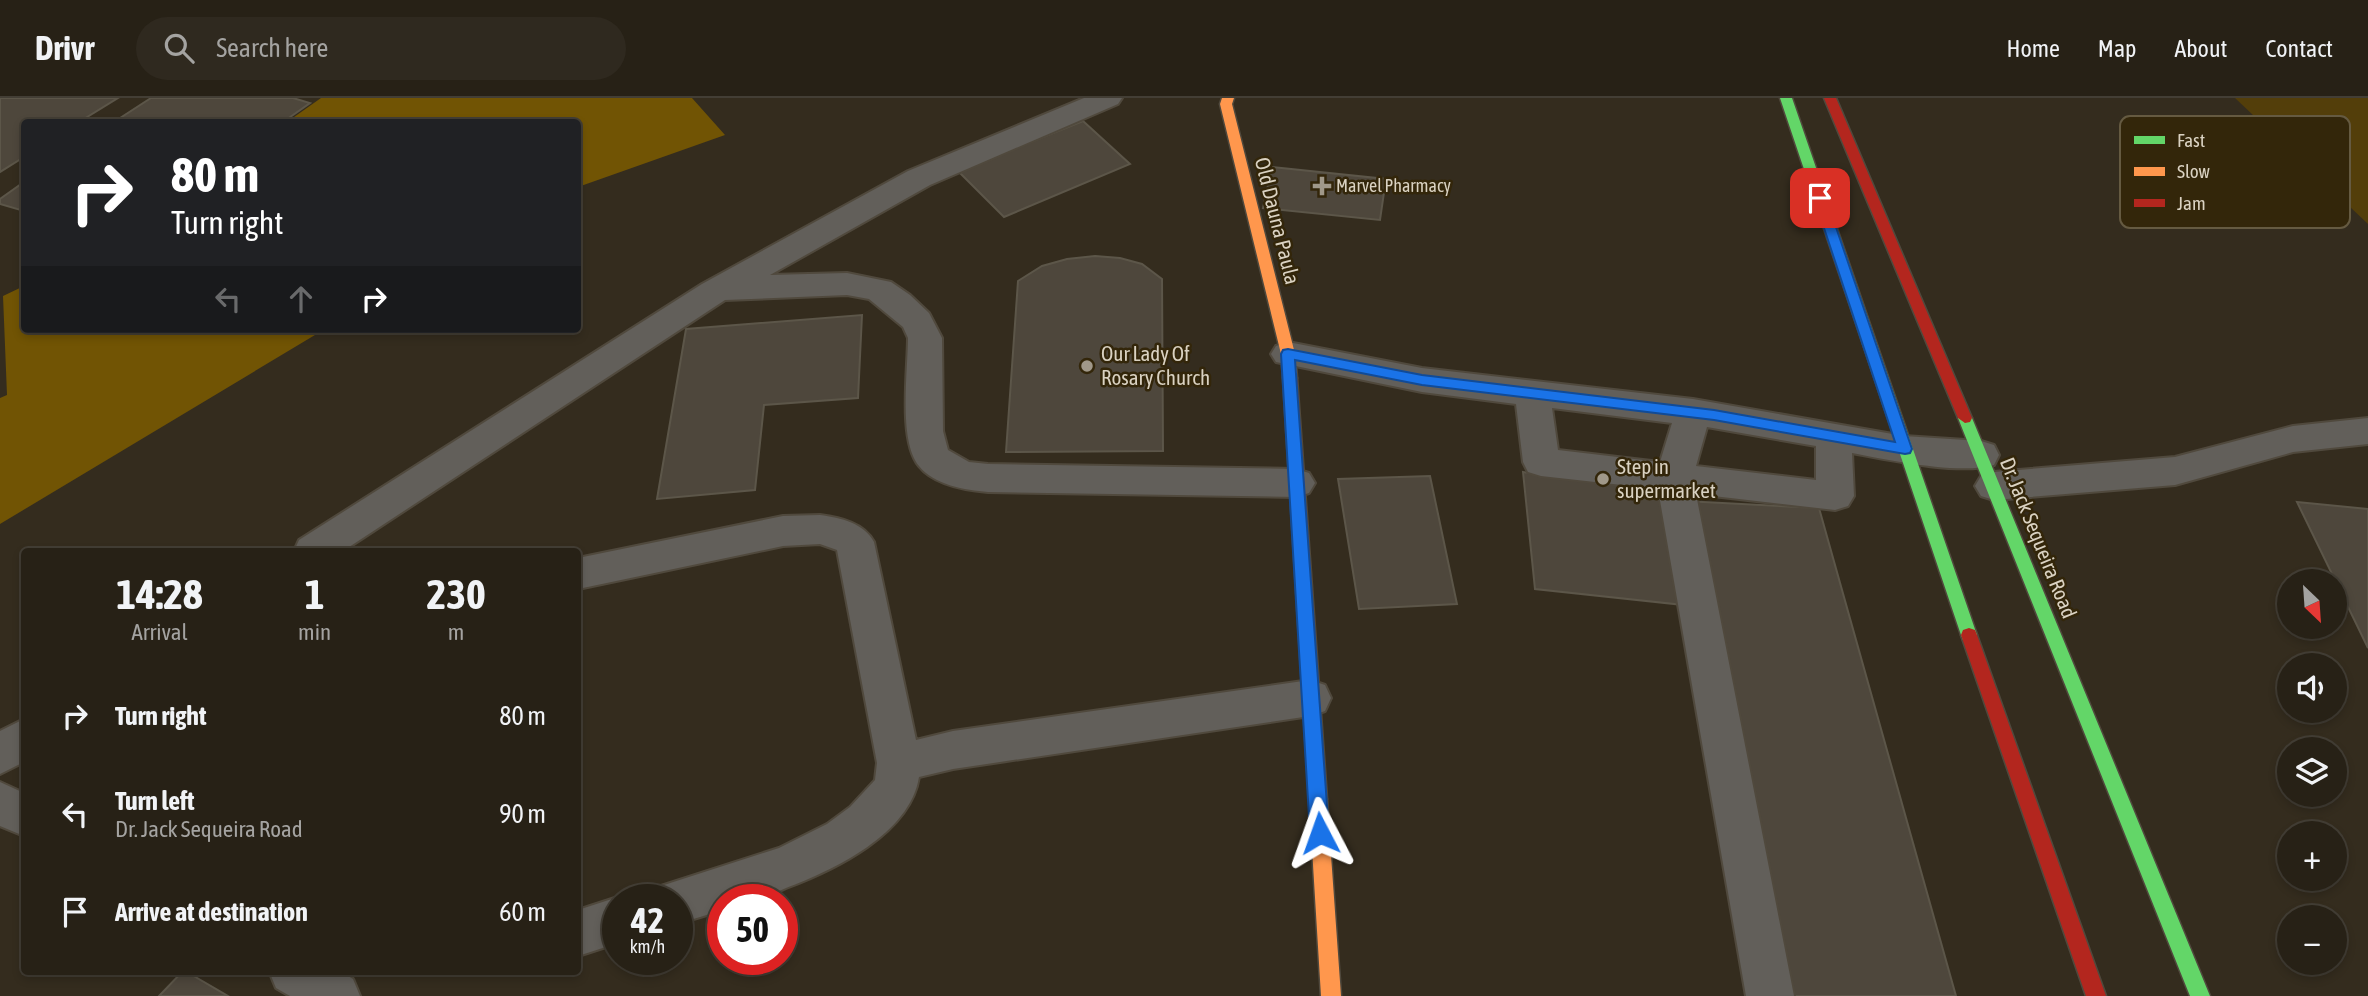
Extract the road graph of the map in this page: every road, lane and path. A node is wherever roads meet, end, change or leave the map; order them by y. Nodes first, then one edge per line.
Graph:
1 (1108, 98) edge
2 (1228, 98) edge
3 (1786, 98) edge
4 (1830, 98) edge
5 (714, 292) junction
6 (1288, 354) junction
7 (1532, 393) junction
8 (1693, 412) junction
9 (2368, 431) edge
10 (1834, 436) junction
11 (1905, 449) junction
12 (1988, 470) junction
13 (1674, 478) junction
14 (1296, 483) junction
15 (318, 548) edge
16 (581, 572) edge
17 (1310, 698) junction
18 (899, 763) junction
19 (0, 802) edge
20 (21, 815) edge
21 (693, 897) edge
22 (602, 925) edge
23 (581, 932) edge
24 (300, 975) edge
25 (336, 996) edge
26 (1331, 996) edge
27 (1770, 996) edge
28 (2096, 996) edge
29 (2200, 996) edge

1 - 5 street
2 - 6 main road, Old Dauna Paula
3 - 11 main road
4 - 12 main road, Dr. Jack Sequeira Road
5 - 14 street
5 - 15 street
6 - 7 street
6 - 14 main road, Old Dauna Paula
7 - 8 street
7 - 13 street
8 - 10 street
8 - 13 street
9 - 12 street
10 - 11 street
10 - 13 street
11 - 12 street
11 - 28 main road
12 - 29 main road, Dr. Jack Sequeira Road
13 - 27 street
14 - 17 main road, Old Dauna Paula
16 - 18 street
17 - 18 street
17 - 26 main road, Old Dauna Paula
18 - 21 street
19 - 20 street
22 - 23 street
24 - 25 street

